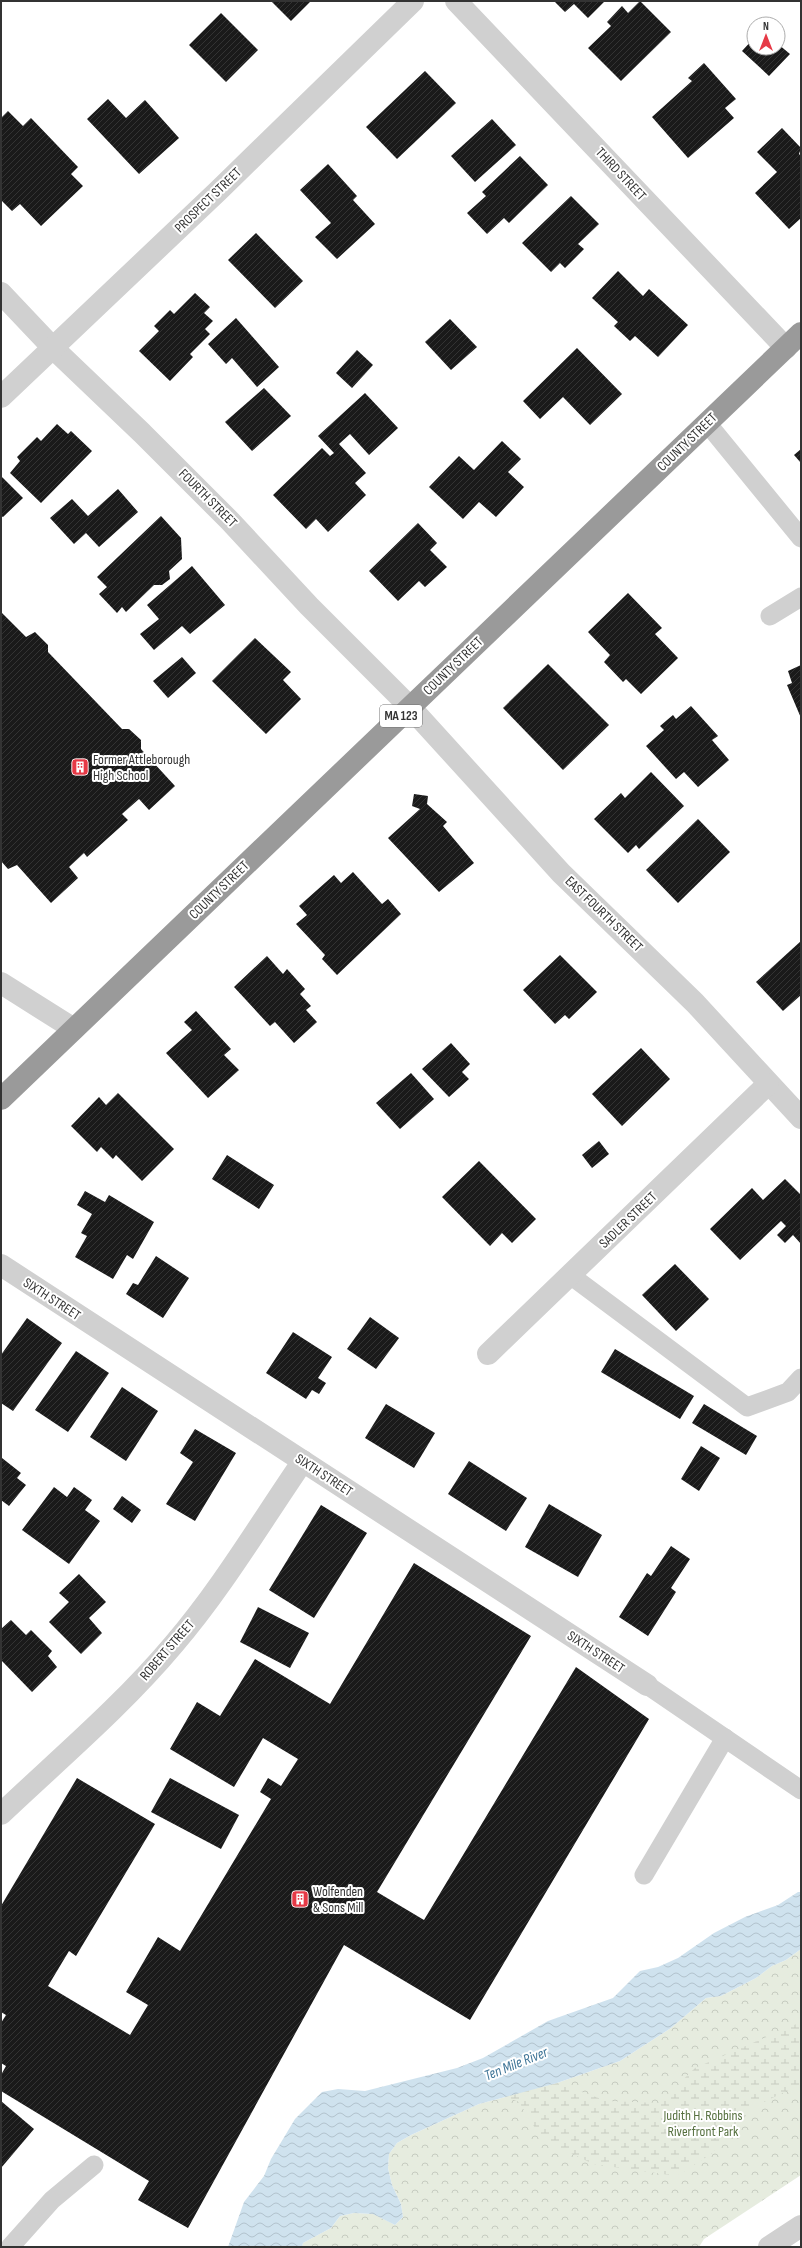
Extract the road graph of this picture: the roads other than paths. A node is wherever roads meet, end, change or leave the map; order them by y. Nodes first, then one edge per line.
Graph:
1 (413, 1) edge
2 (456, 1) edge
3 (1, 293) edge
4 (793, 340) edge
5 (53, 348) junction
6 (1, 397) edge
7 (707, 423) junction
8 (801, 538) edge
9 (801, 597) edge
10 (770, 616) dead end
11 (410, 707) junction
12 (1, 983) edge
13 (74, 1029) junction
14 (768, 1084) junction
15 (1, 1099) edge
16 (801, 1118) edge
17 (1, 1265) edge
18 (570, 1276) junction
19 (488, 1354) dead end
20 (801, 1378) edge
21 (303, 1461) junction
22 (647, 1685) joint
23 (725, 1738) junction
24 (801, 1790) edge
25 (1, 1814) edge
26 (644, 1875) dead end
27 (94, 2166) dead end
28 (801, 2226) edge
29 (10, 2247) edge
30 (769, 2247) edge

1 - 5 street, PROSPECT STREET
2 - 4 street, THIRD STREET
3 - 5 street, FOURTH STREET
4 - 7 highway, COUNTY STREET / MA 123
5 - 6 street, PROSPECT STREET
5 - 11 street, FOURTH STREET
7 - 8 lane
7 - 11 highway, COUNTY STREET / MA 123
9 - 10 lane
11 - 13 highway, COUNTY STREET / MA 123
11 - 14 street, EAST FOURTH STREET
12 - 13 street
13 - 15 highway, COUNTY STREET / MA 123
14 - 16 street, EAST FOURTH STREET
14 - 18 street, SADLER STREET
17 - 21 street, SIXTH STREET
18 - 19 street, SADLER STREET
18 - 20 lane
21 - 22 street, SIXTH STREET
21 - 25 street, ROBERT STREET
22 - 23 lane
23 - 24 lane
23 - 26 lane
27 - 29 lane
28 - 30 street

